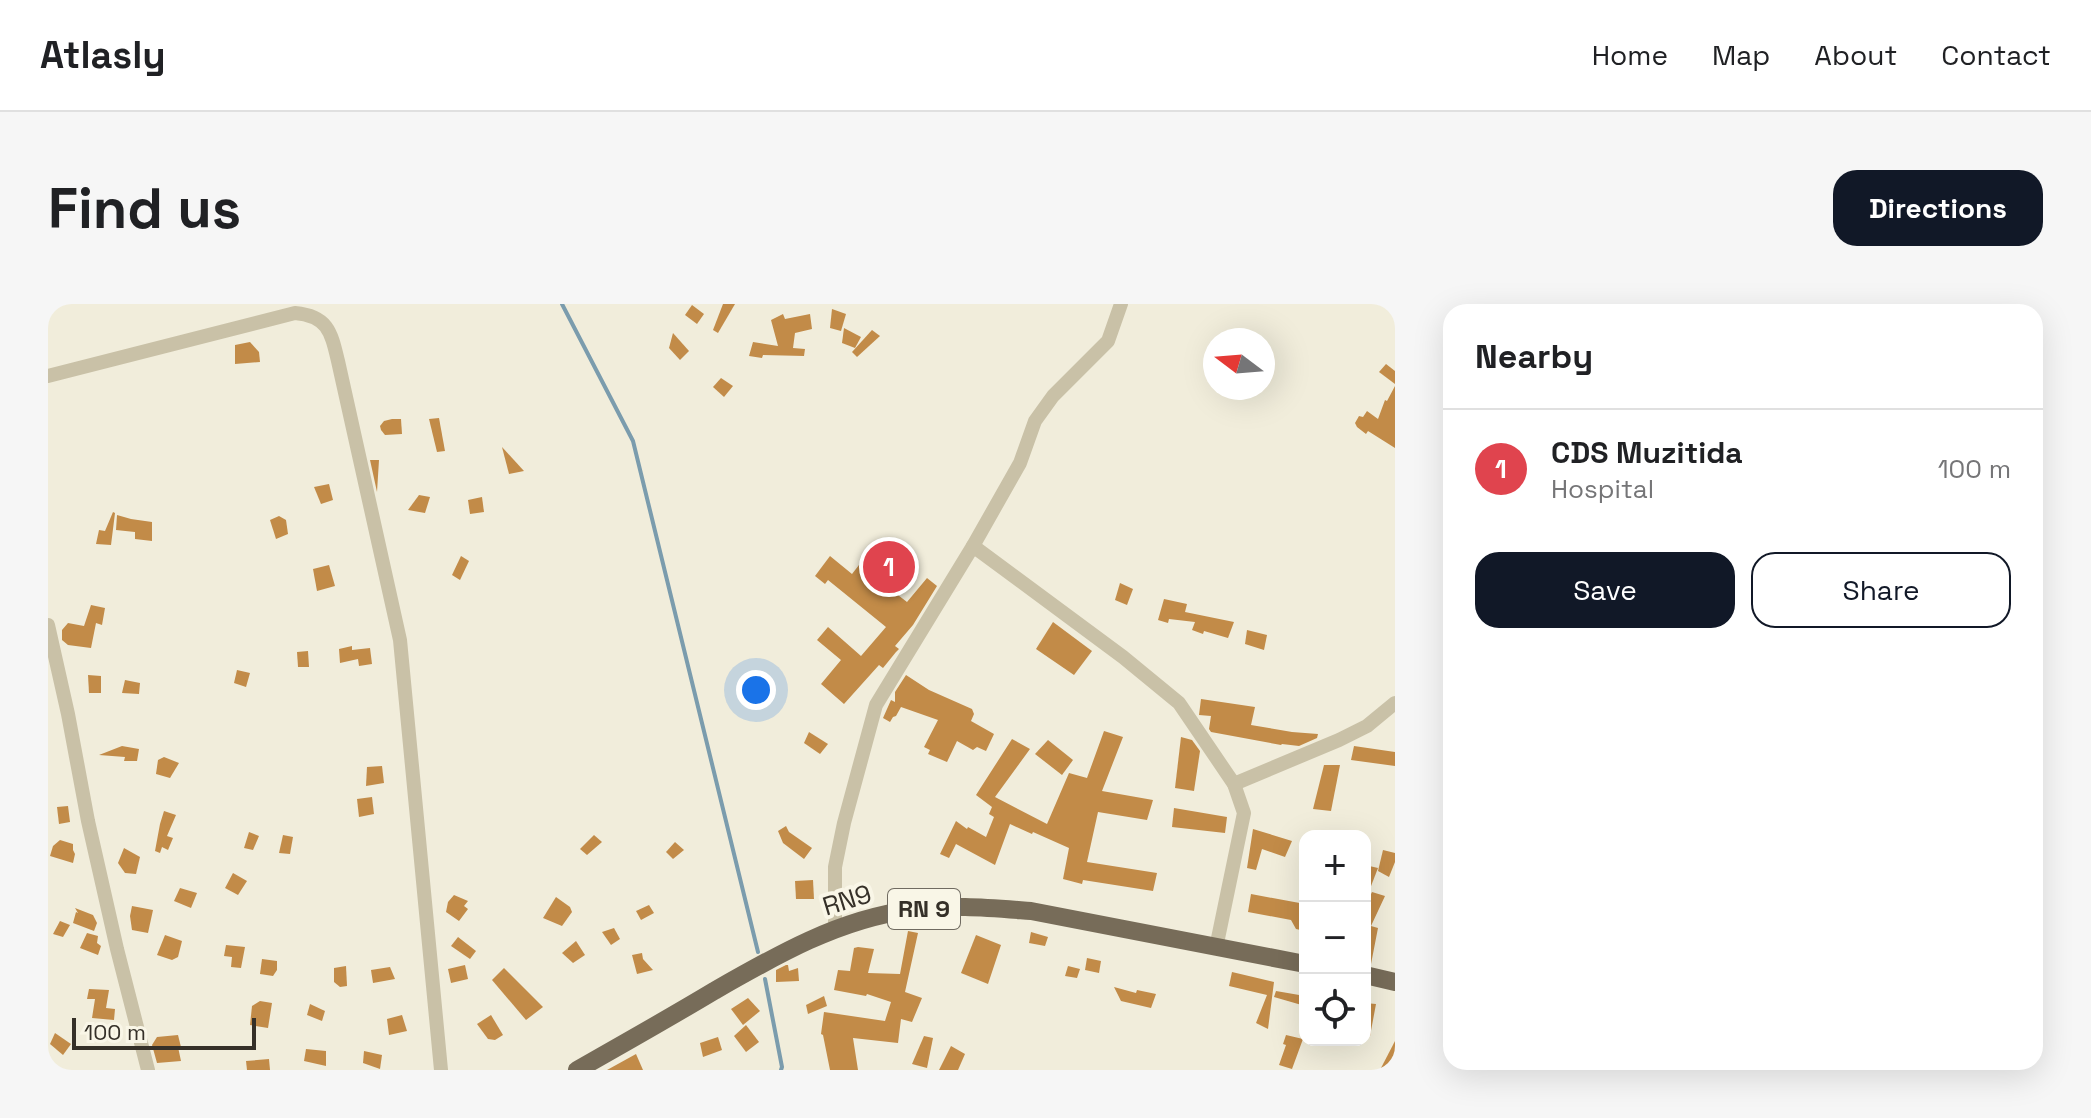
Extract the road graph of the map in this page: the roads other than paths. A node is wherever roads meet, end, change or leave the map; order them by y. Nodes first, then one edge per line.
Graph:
1 (1121, 304) edge
2 (48, 376) edge
3 (973, 546) junction
4 (48, 625) edge
5 (1395, 703) edge
6 (1234, 784) junction
7 (835, 929) junction
8 (1216, 948) junction
9 (1299, 963) edge
10 (1371, 976) edge
11 (1395, 982) edge
12 (148, 1070) edge
13 (441, 1070) edge
14 (577, 1070) edge

1 - 3 street
2 - 13 street
3 - 6 street
3 - 7 street
4 - 12 street
5 - 6 street
6 - 8 street
7 - 8 main road, RN9 / RN 9
7 - 14 main road, RN9 / RN 9
8 - 9 main road, RN9 / RN 9
10 - 11 main road

